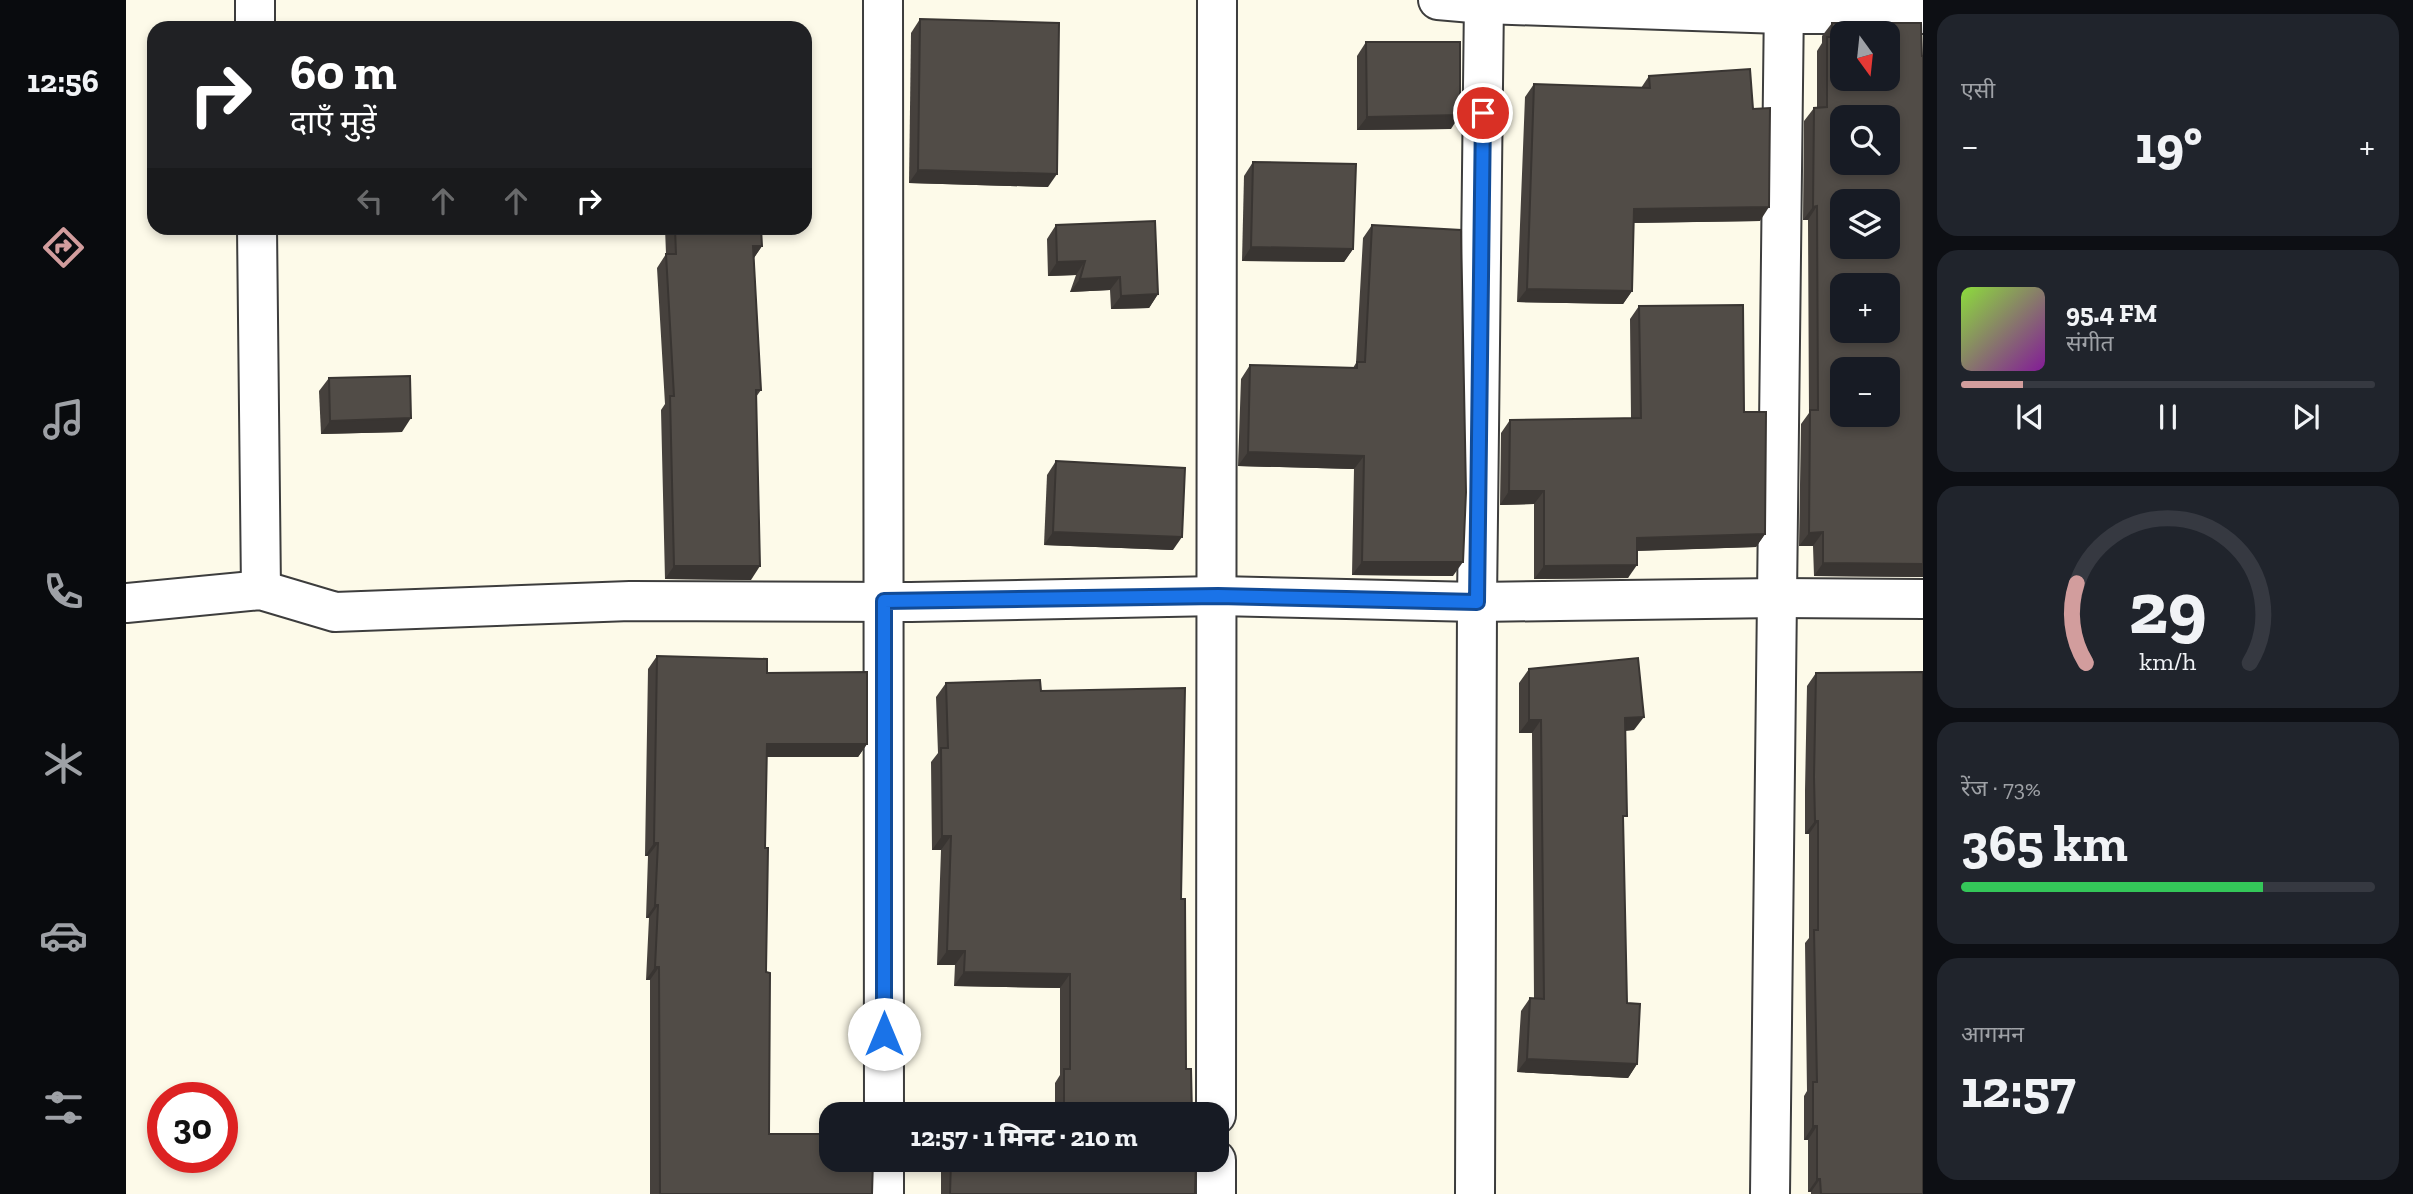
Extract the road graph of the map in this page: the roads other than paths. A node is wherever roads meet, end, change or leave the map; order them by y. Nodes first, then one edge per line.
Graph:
1 (255, 0) edge
2 (883, 0) edge
3 (1217, 0) edge
4 (1438, 0) edge
5 (1484, 2) edge
6 (1784, 7) edge
7 (1923, 14) edge
8 (255, 21) edge
9 (257, 235) edge
10 (261, 590) junction
11 (1218, 596) junction
12 (1778, 598) junction
13 (1923, 599) edge
14 (884, 601) junction
15 (1477, 602) junction
16 (126, 603) edge
17 (884, 1102) edge
18 (1216, 1102) edge
19 (884, 1172) edge
20 (1216, 1172) edge
21 (884, 1194) edge
22 (1216, 1194) edge
23 (1475, 1194) edge
24 (1770, 1194) edge

1 - 8 street
2 - 14 street
3 - 11 street
4 - 5 street
5 - 6 street
5 - 15 street
6 - 7 street
6 - 12 street
9 - 10 street
10 - 14 street
10 - 16 street
11 - 14 street
11 - 15 street
11 - 18 street
12 - 13 street
12 - 15 street
12 - 24 street
14 - 17 street
15 - 23 street
19 - 21 street
20 - 22 street

